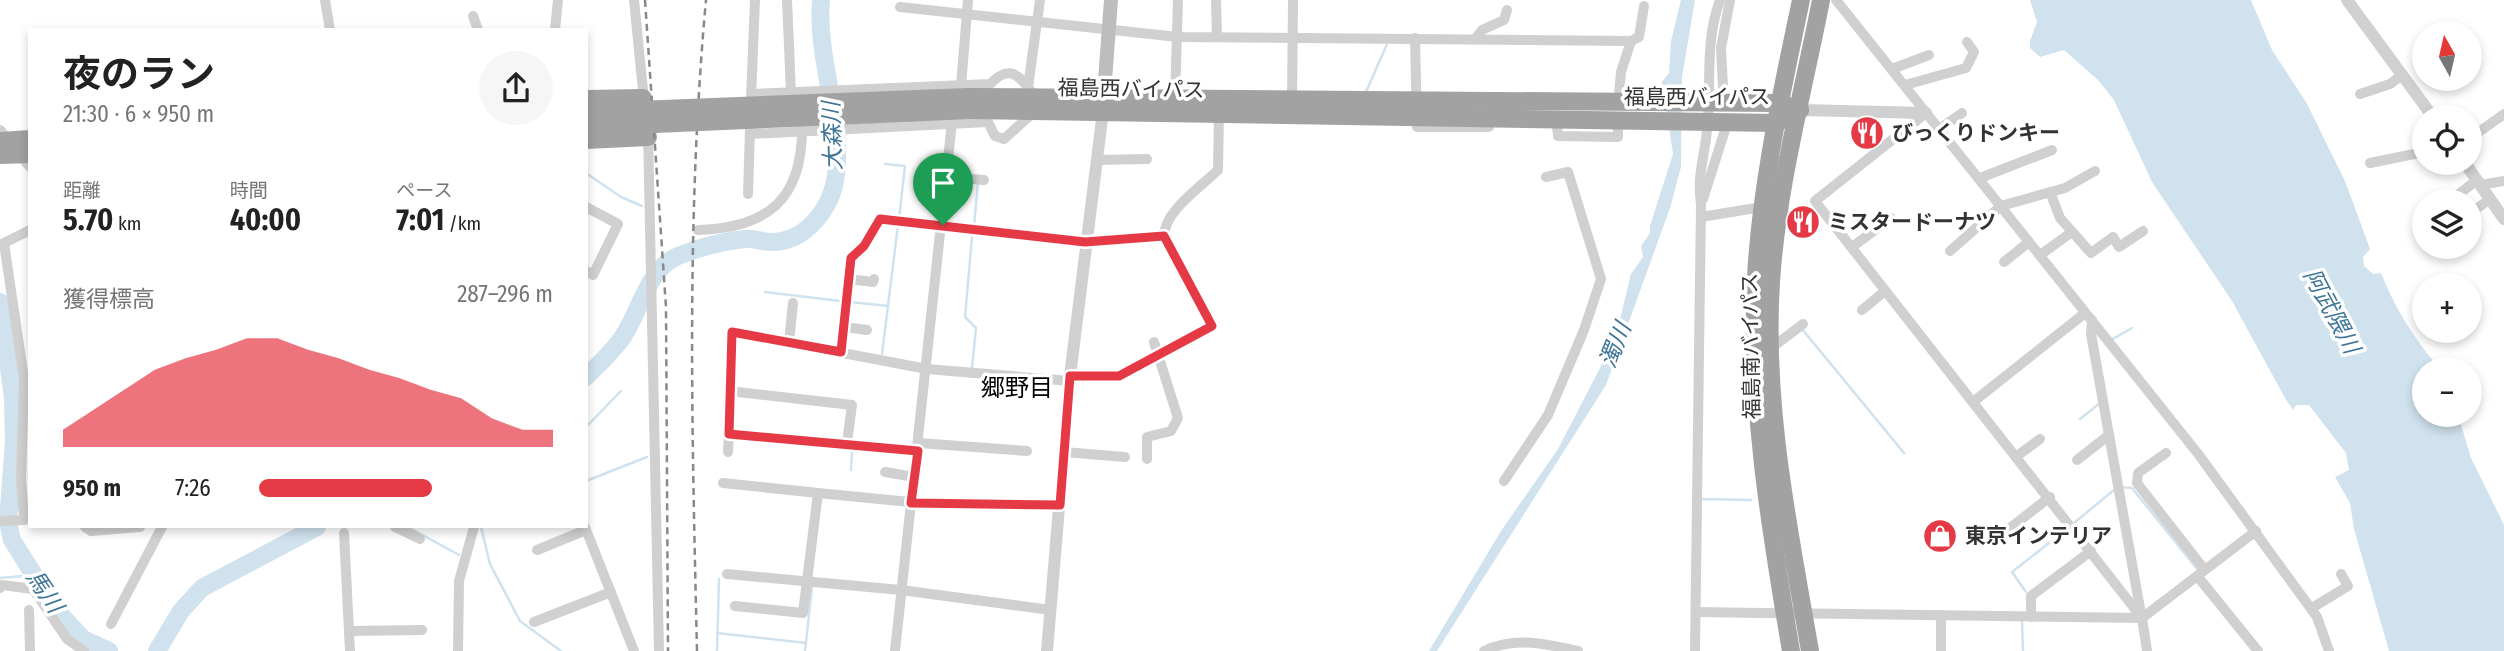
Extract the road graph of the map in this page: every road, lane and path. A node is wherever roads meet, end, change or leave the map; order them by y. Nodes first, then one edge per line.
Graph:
1 (325, 0) edge
2 (558, 0) edge
3 (634, 0) edge
4 (755, 0) edge
5 (787, 0) edge
6 (968, 0) edge
7 (1040, 0) edge
8 (1111, 0) edge
9 (1178, 0) edge
10 (1216, 0) edge
11 (1293, 0) edge
12 (1720, 0) edge
13 (1730, 0) edge
14 (1801, 0) edge
15 (1821, 0) edge
16 (1836, 0) edge
17 (2347, 0) edge
18 (1644, 6) dead end
19 (900, 7) dead end
20 (1507, 10) dead end
21 (967, 14) junction
22 (472, 16) dead end
23 (1036, 21) junction
24 (330, 28) edge
25 (477, 28) edge
26 (555, 28) edge
27 (1109, 31) junction
28 (1178, 37) junction
29 (1217, 37) junction
30 (1415, 37) junction
31 (1476, 38) junction
32 (1292, 40) junction
33 (1631, 41) junction
34 (1967, 42) dead end
35 (1929, 55) dead end
36 (1892, 69) junction
37 (2402, 75) junction
38 (1905, 85) junction
39 (1723, 87) dead end
40 (795, 92) junction
41 (2360, 94) dead end
42 (1619, 95) dead end
43 (966, 98) junction
44 (1033, 98) junction
45 (588, 99) edge
46 (1175, 99) junction
47 (644, 101) joint
48 (1779, 103) junction
49 (1103, 105) junction
50 (2424, 105) edge
51 (1292, 106) junction
52 (1219, 107) junction
53 (1415, 109) junction
54 (1800, 110) junction
55 (1705, 111) junction
56 (588, 112) edge
57 (1926, 113) junction
58 (1962, 113) dead end
59 (2504, 114) edge
60 (952, 122) junction
61 (1776, 123) junction
62 (1618, 126) dead end
63 (588, 127) edge
64 (802, 129) junction
65 (1939, 129) junction
66 (1725, 130) dead end
67 (2482, 130) edge
68 (648, 134) joint
69 (588, 140) edge
70 (2, 142) edge
71 (2052, 150) dead end
72 (28, 154) edge
73 (2412, 154) edge
74 (1147, 159) dead end
75 (1097, 160) junction
76 (2370, 163) dead end
77 (2095, 172) dead end
78 (2473, 175) edge
79 (947, 177) junction
80 (1546, 177) dead end
81 (1980, 178) junction
82 (984, 180) dead end
83 (2504, 181) edge
84 (2478, 183) junction
85 (2468, 189) edge
86 (2050, 192) junction
87 (748, 194) dead end
88 (2490, 200) junction
89 (2482, 205) edge
90 (2001, 206) junction
91 (1762, 207) junction
92 (588, 208) edge
93 (1701, 211) junction
94 (1891, 218) dead end
95 (2504, 219) edge
96 (943, 225) junction
97 (698, 230) dead end
98 (28, 231) edge
99 (2143, 231) dead end
100 (2072, 232) junction
101 (1164, 236) junction
102 (1085, 241) junction
103 (2029, 242) junction
104 (2, 244) edge
105 (1852, 247) junction
106 (1950, 251) dead end
107 (2040, 255) junction
108 (2004, 262) dead end
109 (588, 272) edge
110 (849, 279) junction
111 (874, 279) dead end
112 (1885, 291) junction
113 (793, 303) dead end
114 (1862, 310) dead end
115 (2089, 317) junction
116 (1803, 324) dead end
117 (844, 327) junction
118 (867, 330) dead end
119 (755, 336) junction
120 (789, 342) junction
121 (1154, 342) dead end
122 (754, 349) dead end
123 (1770, 349) junction
124 (841, 352) junction
125 (1160, 355) junction
126 (928, 369) junction
127 (1070, 378) junction
128 (729, 391) junction
129 (1973, 402) junction
130 (729, 434) junction
131 (2109, 435) junction
132 (2040, 439) dead end
133 (847, 443) junction
134 (918, 447) junction
135 (1027, 451) dead end
136 (728, 452) dead end
137 (1064, 452) junction
138 (2166, 453) dead end
139 (2017, 456) junction
140 (1125, 457) dead end
141 (1147, 459) dead end
142 (2077, 460) dead end
143 (885, 472) dead end
144 (914, 477) junction
145 (25, 478) edge
146 (1504, 481) dead end
147 (723, 483) dead end
148 (818, 493) junction
149 (2050, 497) junction
150 (911, 503) junction
151 (1060, 505) junction
152 (0, 521) edge
153 (87, 528) edge
154 (128, 528) edge
155 (160, 528) edge
156 (397, 528) edge
157 (474, 528) edge
158 (585, 528) edge
159 (2010, 528) dead end
160 (2256, 531) junction
161 (344, 533) dead end
162 (420, 539) dead end
163 (537, 550) dead end
164 (2091, 551) junction
165 (2201, 573) junction
166 (727, 574) dead end
167 (2341, 574) dead end
168 (806, 582) junction
169 (0, 588) edge
170 (901, 590) junction
171 (611, 592) junction
172 (735, 606) dead end
173 (2312, 608) junction
174 (29, 610) dead end
175 (1051, 610) junction
176 (1696, 612) junction
177 (1785, 612) junction
178 (1804, 612) junction
179 (1941, 615) junction
180 (2031, 617) junction
181 (2142, 618) junction
182 (534, 622) dead end
183 (111, 624) dead end
184 (422, 630) dead end
185 (349, 631) junction
186 (2329, 647) edge
187 (30, 651) edge
188 (85, 651) edge
189 (350, 651) edge
190 (458, 651) edge
191 (634, 651) edge
192 (659, 651) edge
193 (895, 651) edge
194 (1047, 651) edge
195 (1484, 651) edge
196 (1578, 651) edge
197 (1695, 651) edge
198 (1791, 651) edge
199 (1810, 651) edge
200 (1941, 651) edge
201 (2147, 651) edge
202 (2258, 651) edge
203 (2317, 651) edge

1 - 24 street
2 - 26 street
3 - 47 street
4 - 40 street
5 - 40 street
6 - 21 street
7 - 23 street
8 - 27 main road
9 - 28 street
10 - 29 street
11 - 32 street
12 - 55 street
13 - 39 street
14 - 48 highway, 福島南バイパス
15 - 54 highway, 福島南バイパス
16 - 36 street
17 - 37 street
18 - 33 street
19 - 21 street
20 - 31 street
21 - 23 street
21 - 43 street
22 - 25 street
23 - 27 street
23 - 44 street
27 - 28 street
27 - 49 main road
28 - 29 street
28 - 46 street
29 - 32 street
30 - 31 street
30 - 32 street
30 - 53 street
31 - 33 street
32 - 51 street
33 - 42 street
34 - 38 street
35 - 36 street
36 - 38 street
37 - 41 street
37 - 50 street
38 - 57 street
40 - 43 street
43 - 44 highway, 福島西バイパス
43 - 44 street
43 - 56 highway, 福島西バイパス, bridge
43 - 63 highway, 福島西バイパス, bridge
44 - 49 highway, 福島西バイパス
44 - 60 street
45 - 47 highway
46 - 49 highway, 福島西バイパス
46 - 52 highway, 福島西バイパス
48 - 54 highway, 福島西バイパス
48 - 55 highway, 福島西バイパス
48 - 61 highway, 福島南バイパス
49 - 52 highway, 福島西バイパス
49 - 75 street
51 - 52 highway, 福島西バイパス
51 - 53 highway, 福島西バイパス
52 - 101 street
53 - 55 highway, 福島西バイパス
53 - 62 street
54 - 57 street
54 - 61 highway, 福島西バイパス
54 - 123 highway, 福島南バイパス
55 - 61 highway, 福島西バイパス
55 - 93 street
57 - 65 street
57 - 105 street
58 - 65 street
59 - 67 street
60 - 64 street
60 - 79 street
61 - 91 highway, 福島南バイパス
64 - 87 street
64 - 97 street
65 - 81 street
66 - 93 street
68 - 69 highway
68 - 192 street
70 - 72 highway
71 - 81 street
73 - 76 street
74 - 75 street
75 - 102 street
77 - 86 street
78 - 84 street
79 - 82 street
79 - 96 street
80 - 146 street
81 - 90 street
83 - 84 street
84 - 85 street
84 - 88 street
86 - 90 street
86 - 100 street
88 - 89 street
88 - 95 street
90 - 103 street
90 - 106 street
91 - 93 street
91 - 177 highway, 福島南バイパス
92 - 109 street
93 - 176 street
94 - 105 street
96 - 102 street
96 - 110 street
96 - 126 street
98 - 104 street
99 - 100 street
100 - 107 street
101 - 102 street
101 - 125 street
102 - 127 street
103 - 107 street
103 - 108 street
104 - 145 street
105 - 112 street
107 - 115 street
110 - 111 street
110 - 117 street
112 - 114 street
112 - 129 street
113 - 120 street
115 - 129 street
115 - 131 street
115 - 160 street
116 - 123 street
117 - 118 street
117 - 124 street
119 - 120 street
119 - 122 street
119 - 128 street
120 - 124 street
121 - 125 street
123 - 178 highway, 福島南バイパス
124 - 126 street
125 - 127 street
125 - 141 street
126 - 127 street
126 - 134 street
127 - 137 street
128 - 130 street
128 - 133 street
129 - 139 street
130 - 133 street
130 - 136 street
131 - 142 street
131 - 181 street
132 - 139 street
133 - 134 street
134 - 135 street
134 - 144 street
137 - 140 street
137 - 151 street
138 - 165 street
139 - 149 street
143 - 144 street
144 - 150 street
145 - 152 street
147 - 148 street
148 - 150 street
148 - 168 street
149 - 159 street
149 - 164 street
150 - 151 street
150 - 170 street
151 - 175 street
153 - 154 street
155 - 183 street
156 - 162 street
157 - 190 street
158 - 163 street
158 - 171 street
160 - 165 street
160 - 173 street
161 - 185 street
164 - 180 street
164 - 181 street
165 - 181 street
165 - 202 street
166 - 168 street
167 - 173 street
168 - 170 street
168 - 172 street
169 - 188 street
170 - 175 street
170 - 193 street
171 - 182 street
171 - 191 street
173 - 186 street
174 - 187 street
175 - 194 street
176 - 177 street
176 - 197 street
177 - 178 street
177 - 198 highway, 福島南バイパス
178 - 179 street
178 - 199 highway, 福島南バイパス
179 - 180 street
179 - 200 street
180 - 181 street
181 - 201 street
184 - 185 street
185 - 189 street
186 - 203 street
195 - 196 street

